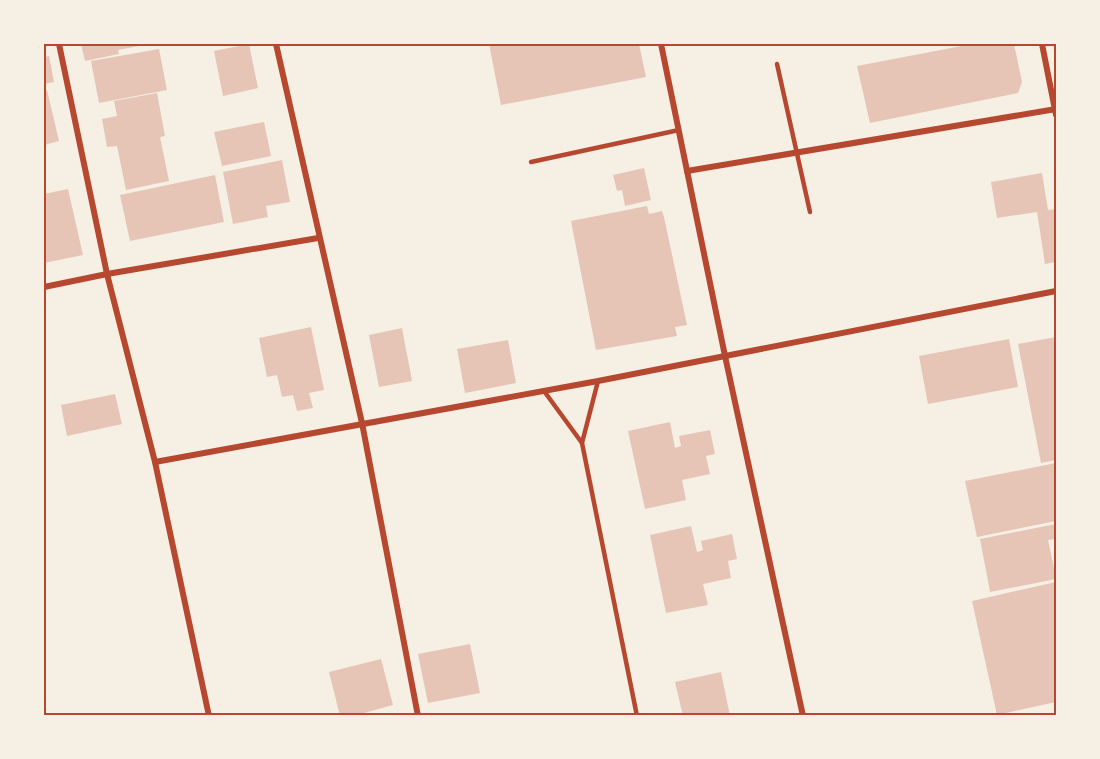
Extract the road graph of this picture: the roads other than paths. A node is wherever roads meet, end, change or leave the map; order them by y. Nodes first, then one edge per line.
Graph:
1 (59, 44) edge
2 (276, 44) edge
3 (661, 44) edge
4 (1042, 44) edge
5 (777, 64) dead end
6 (1056, 111) edge
7 (679, 130) junction
8 (796, 152) junction
9 (531, 162) dead end
10 (687, 171) junction
11 (810, 212) dead end
12 (318, 238) junction
13 (107, 274) junction
14 (44, 287) edge
15 (1056, 291) edge
16 (725, 356) junction
17 (598, 381) junction
18 (544, 391) junction
19 (362, 423) junction
20 (582, 443) junction
21 (155, 462) junction
22 (209, 716) edge
23 (418, 716) edge
24 (637, 716) edge
25 (803, 716) edge

1 - 13 street
2 - 12 street
3 - 7 street
4 - 6 street
5 - 8 lane
6 - 8 street
7 - 9 lane
7 - 10 street
8 - 10 street
8 - 11 lane
10 - 16 street
12 - 13 street
12 - 19 street
13 - 14 street
13 - 21 street
15 - 16 street
16 - 17 street
16 - 25 street
17 - 18 street
17 - 20 lane
18 - 19 street
18 - 20 lane
19 - 21 street
19 - 23 street
20 - 24 lane
21 - 22 street

